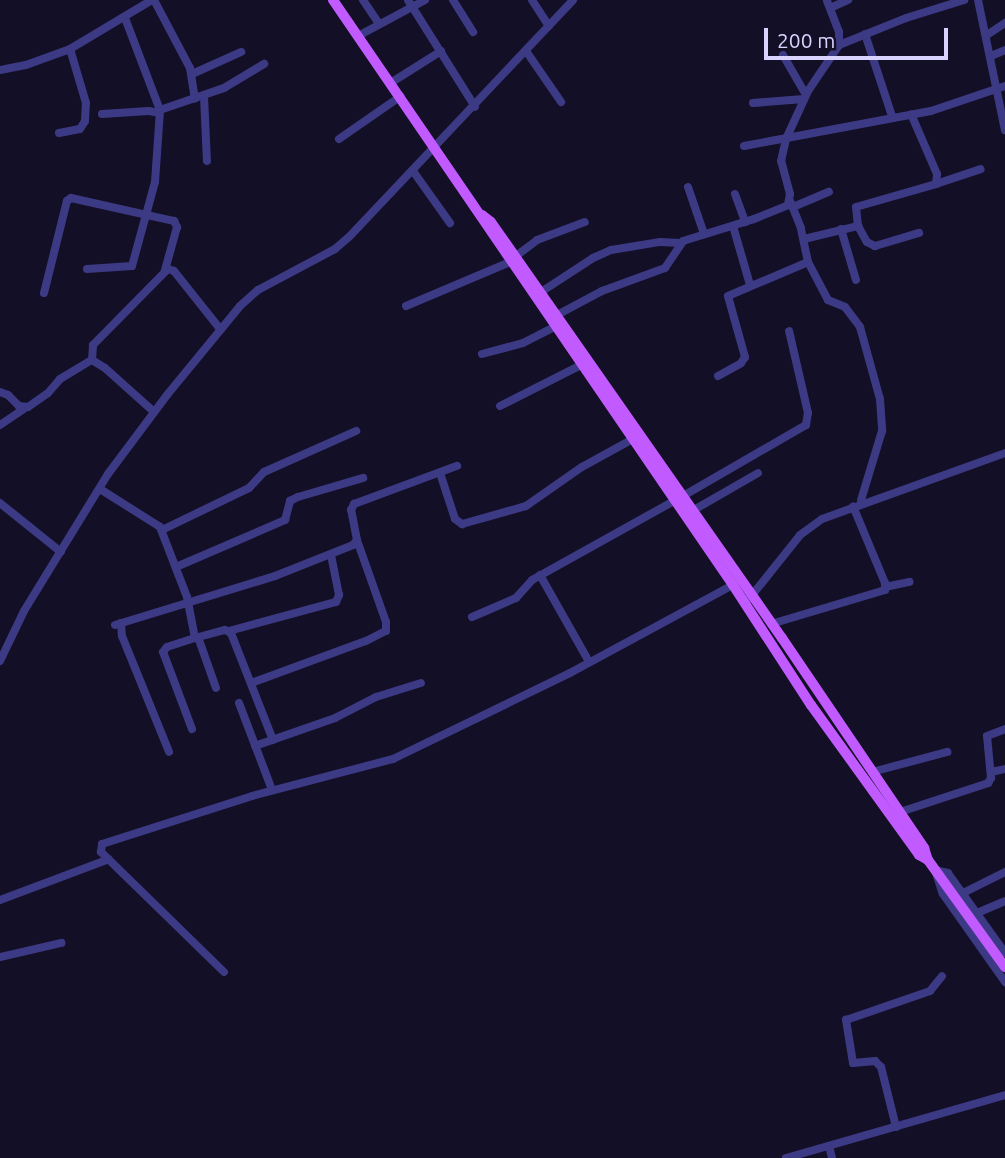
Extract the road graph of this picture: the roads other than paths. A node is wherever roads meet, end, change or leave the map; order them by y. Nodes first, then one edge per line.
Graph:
1 (153, 0) edge
2 (333, 0) edge
3 (363, 0) edge
4 (425, 0) edge
5 (453, 0) edge
6 (532, 0) edge
7 (573, 0) edge
8 (848, 0) edge
9 (964, 0) edge
10 (978, 0) edge
11 (410, 3) edge
12 (829, 4) edge
13 (125, 18) junction
14 (1005, 23) edge
15 (379, 24) junction
16 (549, 26) junction
17 (473, 32) dead end
18 (865, 34) junction
19 (987, 35) junction
20 (358, 36) junction
21 (839, 45) junction
22 (70, 49) junction
23 (1005, 50) edge
24 (441, 51) junction
25 (526, 51) junction
26 (241, 52) dead end
27 (783, 55) dead end
28 (991, 57) junction
29 (264, 64) dead end
30 (0, 70) edge
31 (192, 74) junction
32 (392, 82) junction
33 (1001, 88) edge
34 (401, 96) junction
35 (199, 97) junction
36 (805, 97) junction
37 (561, 102) dead end
38 (753, 103) dead end
39 (475, 107) junction
40 (159, 112) junction
41 (103, 114) dead end
42 (911, 114) junction
43 (892, 116) junction
44 (1005, 130) edge
45 (59, 132) dead end
46 (339, 139) dead end
47 (786, 139) junction
48 (744, 146) dead end
49 (436, 147) junction
50 (207, 161) dead end
51 (981, 169) dead end
52 (413, 171) junction
53 (936, 184) junction
54 (688, 187) dead end
55 (830, 192) dead end
56 (735, 194) dead end
57 (791, 204) junction
58 (148, 213) junction
59 (585, 222) dead end
60 (745, 222) junction
61 (450, 223) dead end
62 (733, 226) junction
63 (858, 226) junction
64 (841, 229) junction
65 (919, 233) dead end
66 (704, 234) junction
67 (804, 239) junction
68 (680, 243) junction
69 (513, 259) junction
70 (808, 262) junction
71 (87, 269) dead end
72 (165, 270) junction
73 (856, 280) dead end
74 (750, 285) junction
75 (541, 292) junction
76 (44, 293) dead end
77 (406, 306) dead end
78 (556, 321) junction
79 (221, 330) junction
80 (789, 331) dead end
81 (482, 354) dead end
82 (92, 360) junction
83 (585, 363) junction
84 (718, 376) dead end
85 (0, 392) edge
86 (500, 406) dead end
87 (25, 408) junction
88 (154, 412) junction
89 (0, 425) edge
90 (356, 432) dead end
91 (633, 439) junction
92 (1005, 453) edge
93 (457, 466) dead end
94 (440, 473) junction
95 (758, 473) dead end
96 (363, 478) dead end
97 (670, 484) junction
98 (100, 489) junction
99 (679, 498) junction
100 (861, 500) dead end
101 (0, 503) edge
102 (853, 506) junction
103 (692, 511) junction
104 (162, 530) junction
105 (357, 540) junction
106 (61, 552) junction
107 (331, 555) junction
108 (176, 567) junction
109 (540, 575) junction
110 (909, 582) dead end
111 (733, 585) junction
112 (885, 587) junction
113 (748, 600) junction
114 (188, 601) junction
115 (472, 617) dead end
116 (771, 624) junction
117 (229, 631) junction
118 (196, 638) junction
119 (777, 641) junction
120 (785, 654) junction
121 (587, 658) dead end
122 (0, 661) edge
123 (251, 683) junction
124 (421, 683) dead end
125 (216, 688) dead end
126 (239, 703) dead end
127 (192, 729) dead end
128 (1005, 729) edge
129 (273, 740) junction
130 (256, 746) junction
131 (169, 752) dead end
132 (947, 752) dead end
133 (1005, 769) edge
134 (872, 772) junction
135 (991, 772) junction
136 (272, 790) junction
137 (900, 812) junction
138 (109, 859) junction
139 (932, 865) junction
140 (1005, 872) edge
141 (963, 893) junction
142 (0, 900) edge
143 (1005, 901) edge
144 (977, 913) junction
145 (61, 943) dead end
146 (1005, 953) edge
147 (0, 957) edge
148 (1005, 967) edge
149 (224, 972) dead end
150 (942, 976) dead end
151 (1005, 982) edge
152 (1005, 1095) edge
153 (896, 1127) junction
154 (829, 1146) junction
155 (786, 1158) edge
156 (832, 1158) edge

1 - 13 street
1 - 31 street
2 - 20 main road
3 - 15 street
4 - 11 street
5 - 17 street
6 - 16 street
7 - 16 street
8 - 12 street
9 - 18 street
10 - 19 street
11 - 15 street
11 - 24 street
12 - 21 street
13 - 22 street
13 - 40 street
14 - 19 street
15 - 20 street
16 - 25 street
18 - 21 street
18 - 43 street
19 - 28 street
20 - 32 main road
21 - 36 street
22 - 30 street
22 - 45 street
23 - 28 street
24 - 32 street
24 - 39 street
25 - 37 street
25 - 39 street
26 - 31 street
27 - 36 street
28 - 33 street
29 - 35 street
31 - 35 street
32 - 34 main road
33 - 42 street
33 - 44 street
34 - 46 street
34 - 49 main road
35 - 40 street
35 - 50 street
36 - 38 street
36 - 47 street
39 - 49 street
40 - 41 street
40 - 58 street
42 - 43 street
42 - 53 street
43 - 47 street
47 - 48 street
47 - 57 street
49 - 52 street
49 - 69 main road
51 - 53 street
52 - 61 street
52 - 79 street
53 - 63 street
54 - 66 street
55 - 57 street
56 - 60 street
57 - 60 street
57 - 67 street
58 - 71 street
58 - 72 street
58 - 76 street
59 - 69 street
60 - 62 street
62 - 66 street
62 - 74 street
63 - 64 street
63 - 65 street
64 - 67 street
64 - 73 street
66 - 68 street
67 - 70 street
68 - 75 street
68 - 78 street
69 - 75 main road
69 - 77 street
69 - 78 main road
70 - 74 street
70 - 100 street
72 - 79 street
72 - 82 street
74 - 84 street
75 - 78 main road
78 - 81 street
78 - 83 main road
79 - 88 street
80 - 99 street
82 - 87 street
82 - 88 street
83 - 86 street
83 - 91 main road
83 - 97 main road
85 - 87 street
87 - 89 street
88 - 98 street
90 - 104 street
91 - 94 street
91 - 97 main road
92 - 102 street
93 - 94 street
94 - 105 street
95 - 103 street
96 - 108 street
97 - 99 main road
98 - 104 street
98 - 106 street
99 - 103 main road
99 - 109 street
99 - 111 main road
101 - 106 street
102 - 112 street
102 - 113 street
103 - 113 main road
104 - 108 street
105 - 107 street
105 - 123 street
106 - 122 street
107 - 114 street
107 - 117 street
108 - 114 street
109 - 115 street
109 - 121 street
110 - 112 street
111 - 113 main road
111 - 136 street
112 - 116 street
113 - 116 main road
113 - 119 main road
114 - 118 street
114 - 131 street
116 - 119 main road
117 - 118 street
117 - 123 street
118 - 125 street
118 - 127 street
119 - 120 main road
120 - 134 main road
120 - 139 main road
123 - 129 street
124 - 129 street
126 - 130 street
128 - 135 street
129 - 130 street
130 - 136 street
132 - 134 street
133 - 135 street
134 - 137 main road
135 - 137 street
136 - 138 street
137 - 139 main road
138 - 142 street
138 - 149 street
139 - 141 street
139 - 148 main road
139 - 151 street
140 - 141 street
141 - 144 street
143 - 144 street
144 - 146 street
145 - 147 street
150 - 153 street
152 - 153 street
153 - 154 street
154 - 155 street
154 - 156 street

